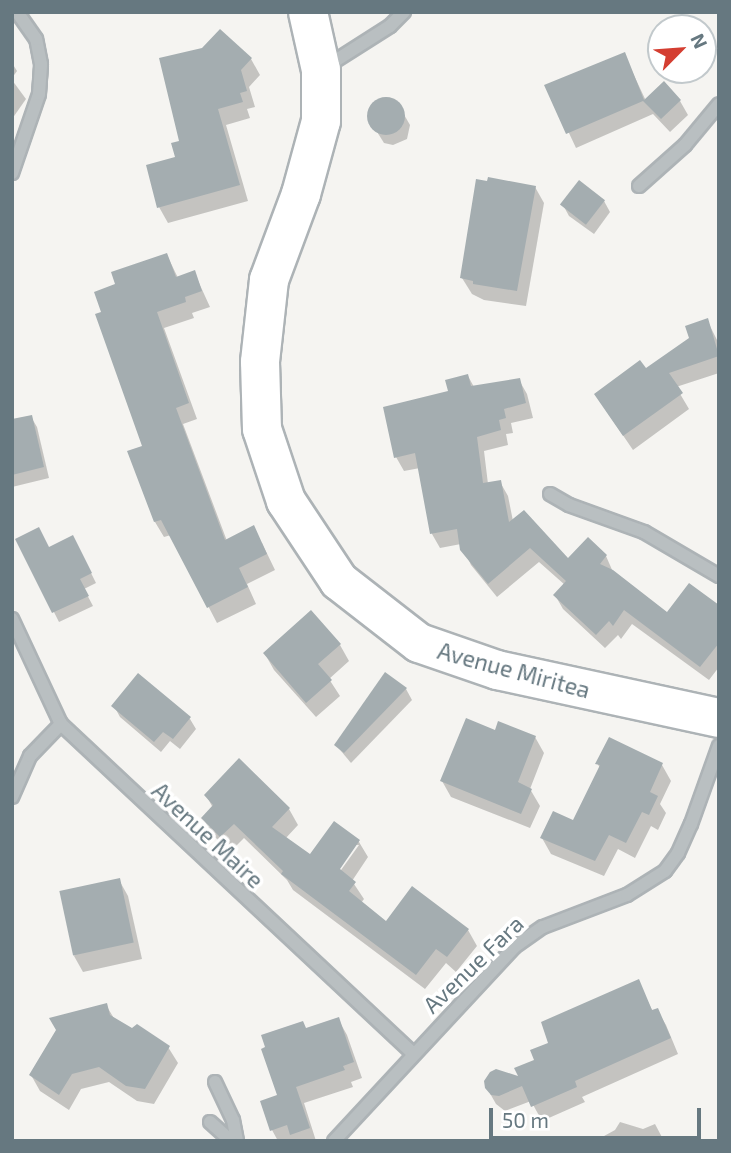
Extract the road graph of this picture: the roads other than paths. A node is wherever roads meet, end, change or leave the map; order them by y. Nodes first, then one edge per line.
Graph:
1 (16, 12) edge
2 (308, 12) edge
3 (404, 12) edge
4 (321, 70) junction
5 (719, 104) edge
6 (13, 167) edge
7 (639, 186) dead end
8 (550, 495) dead end
9 (719, 576) edge
10 (12, 619) edge
11 (719, 718) edge
12 (61, 724) junction
13 (719, 746) edge
14 (12, 797) edge
15 (413, 1053) junction
16 (215, 1082) dead end
17 (210, 1122) dead end
18 (231, 1141) edge
19 (237, 1141) edge
20 (334, 1141) edge

1 - 6 street
2 - 4 main road, Avenue Miritea
3 - 4 street
4 - 11 main road, Avenue Miritea
5 - 7 street
8 - 9 street
10 - 12 street, Avenue Maire
12 - 14 street
12 - 15 street, Avenue Maire
13 - 15 street, Avenue Fara
15 - 20 street, Avenue Fara
16 - 19 street
17 - 18 street

